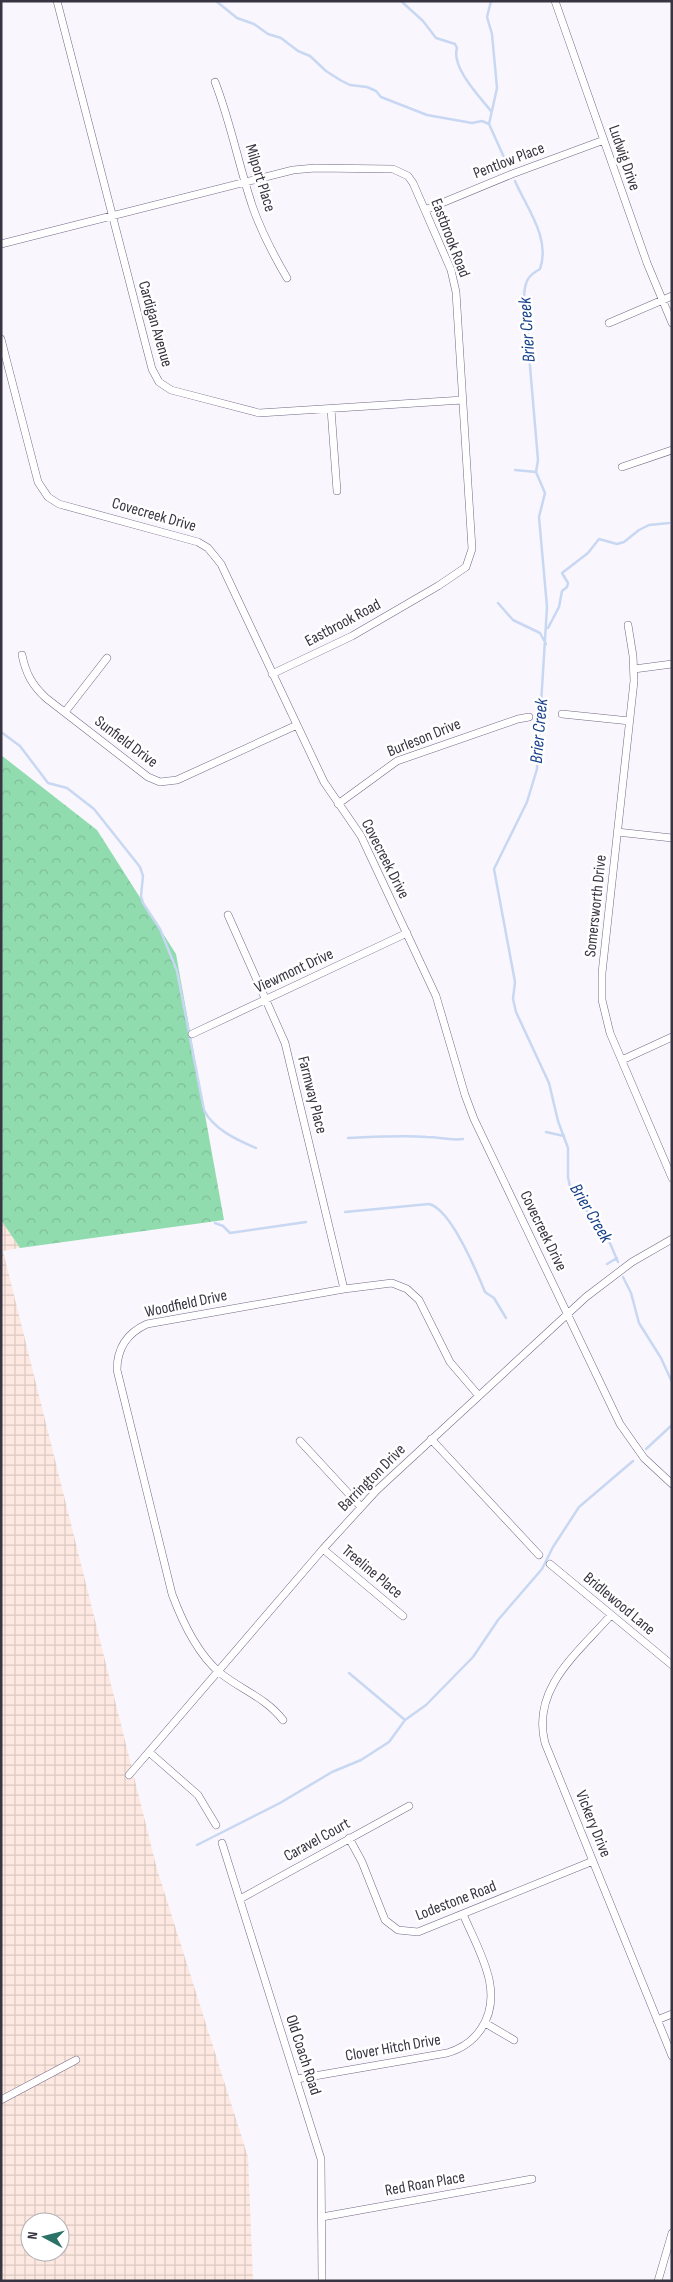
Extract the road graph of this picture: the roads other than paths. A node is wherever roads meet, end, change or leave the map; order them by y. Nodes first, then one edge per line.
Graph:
1 (57, 1) edge
2 (555, 1) edge
3 (215, 82) dead end
4 (604, 140) junction
5 (246, 181) junction
6 (425, 210) junction
7 (112, 216) junction
8 (1, 244) edge
9 (287, 278) dead end
10 (672, 296) edge
11 (662, 300) junction
12 (672, 322) edge
13 (609, 323) dead end
14 (1, 339) edge
15 (463, 400) junction
16 (331, 409) junction
17 (672, 450) edge
18 (622, 467) dead end
19 (337, 491) dead end
20 (628, 625) dead end
21 (22, 655) dead end
22 (107, 658) dead end
23 (672, 664) edge
24 (634, 669) junction
25 (272, 674) junction
26 (65, 712) junction
27 (562, 714) dead end
28 (529, 717) dead end
29 (630, 721) junction
30 (296, 725) junction
31 (338, 804) junction
32 (618, 832) junction
33 (672, 838) edge
34 (228, 915) dead end
35 (407, 933) junction
36 (266, 1000) junction
37 (192, 1034) dead end
38 (672, 1037) edge
39 (622, 1060) junction
40 (672, 1178) edge
41 (672, 1239) edge
42 (344, 1289) junction
43 (567, 1314) junction
44 (479, 1396) junction
45 (431, 1440) junction
46 (300, 1441) dead end
47 (672, 1484) edge
48 (361, 1507) junction
49 (323, 1549) junction
50 (539, 1555) dead end
51 (550, 1564) dead end
52 (611, 1615) junction
53 (404, 1616) dead end
54 (672, 1665) edge
55 (218, 1671) junction
56 (283, 1720) dead end
57 (149, 1752) junction
58 (129, 1775) dead end
59 (409, 1806) dead end
60 (216, 1825) dead end
61 (350, 1838) junction
62 (222, 1843) dead end
63 (593, 1861) junction
64 (240, 1899) junction
65 (464, 1914) junction
66 (672, 2014) edge
67 (657, 2020) junction
68 (485, 2024) junction
69 (514, 2040) dead end
70 (672, 2056) edge
71 (76, 2060) dead end
72 (297, 2079) junction
73 (1, 2100) edge
74 (532, 2179) dead end
75 (322, 2217) junction
76 (672, 2233) edge
77 (669, 2249) edge
78 (322, 2281) edge
79 (658, 2281) edge

1 - 7 street, Cardigan Avenue
2 - 4 street, Ludwig Drive
3 - 5 street, Milport Place
4 - 6 street, Pentlow Place
4 - 11 street, Ludwig Drive
5 - 6 street, Eastbrook Road
5 - 7 street, Eastbrook Road
5 - 9 street, Milport Place
6 - 15 street, Eastbrook Road
7 - 8 street, Eastbrook Road
7 - 16 street, Cardigan Avenue
10 - 11 street
11 - 12 street, Ludwig Drive
11 - 13 street
14 - 25 street, Covecreek Drive
15 - 16 street, Cardigan Avenue
15 - 25 street, Eastbrook Road
16 - 19 street
17 - 18 street
20 - 24 street, Somersworth Drive
21 - 26 street, Sunfield Drive
22 - 26 street
23 - 24 street
24 - 29 street, Somersworth Drive
25 - 30 street, Covecreek Drive
26 - 30 street, Sunfield Drive
27 - 29 street
28 - 31 street, Burleson Drive
29 - 32 street, Somersworth Drive
30 - 31 street, Covecreek Drive
31 - 35 street, Covecreek Drive
32 - 33 street
32 - 39 street, Somersworth Drive
34 - 36 street, Farmway Place
35 - 36 street, Viewmont Drive
35 - 43 street, Covecreek Drive
36 - 37 street, Viewmont Drive
36 - 42 street, Farmway Place
38 - 39 street
39 - 40 street, Somersworth Drive
41 - 43 street, Barrington Drive
42 - 44 street, Woodfield Drive
42 - 55 street, Woodfield Drive
43 - 44 street, Barrington Drive
43 - 47 street, Covecreek Drive
44 - 45 street, Barrington Drive
45 - 48 street, Barrington Drive
45 - 50 street
46 - 48 street
48 - 49 street, Barrington Drive
49 - 53 street, Treeline Place
49 - 55 street, Barrington Drive
51 - 52 street, Bridlewood Lane
52 - 54 street, Bridlewood Lane
52 - 63 street, Vickery Drive
55 - 56 street, Woodfield Drive
55 - 57 street, Barrington Drive
57 - 58 street, Barrington Drive
57 - 60 street
59 - 61 street, Caravel Court
61 - 64 street, Caravel Court
61 - 65 street, Lodestone Road
62 - 64 street, Old Coach Road
63 - 65 street, Lodestone Road
63 - 67 street, Vickery Drive
64 - 72 street, Old Coach Road
65 - 68 street, Clover Hitch Drive
66 - 67 street
67 - 70 street, Vickery Drive
68 - 69 street
68 - 72 street, Clover Hitch Drive
71 - 73 street
72 - 75 street, Old Coach Road
74 - 75 street, Red Roan Place
75 - 78 street, Old Coach Road
76 - 77 street
77 - 79 street

